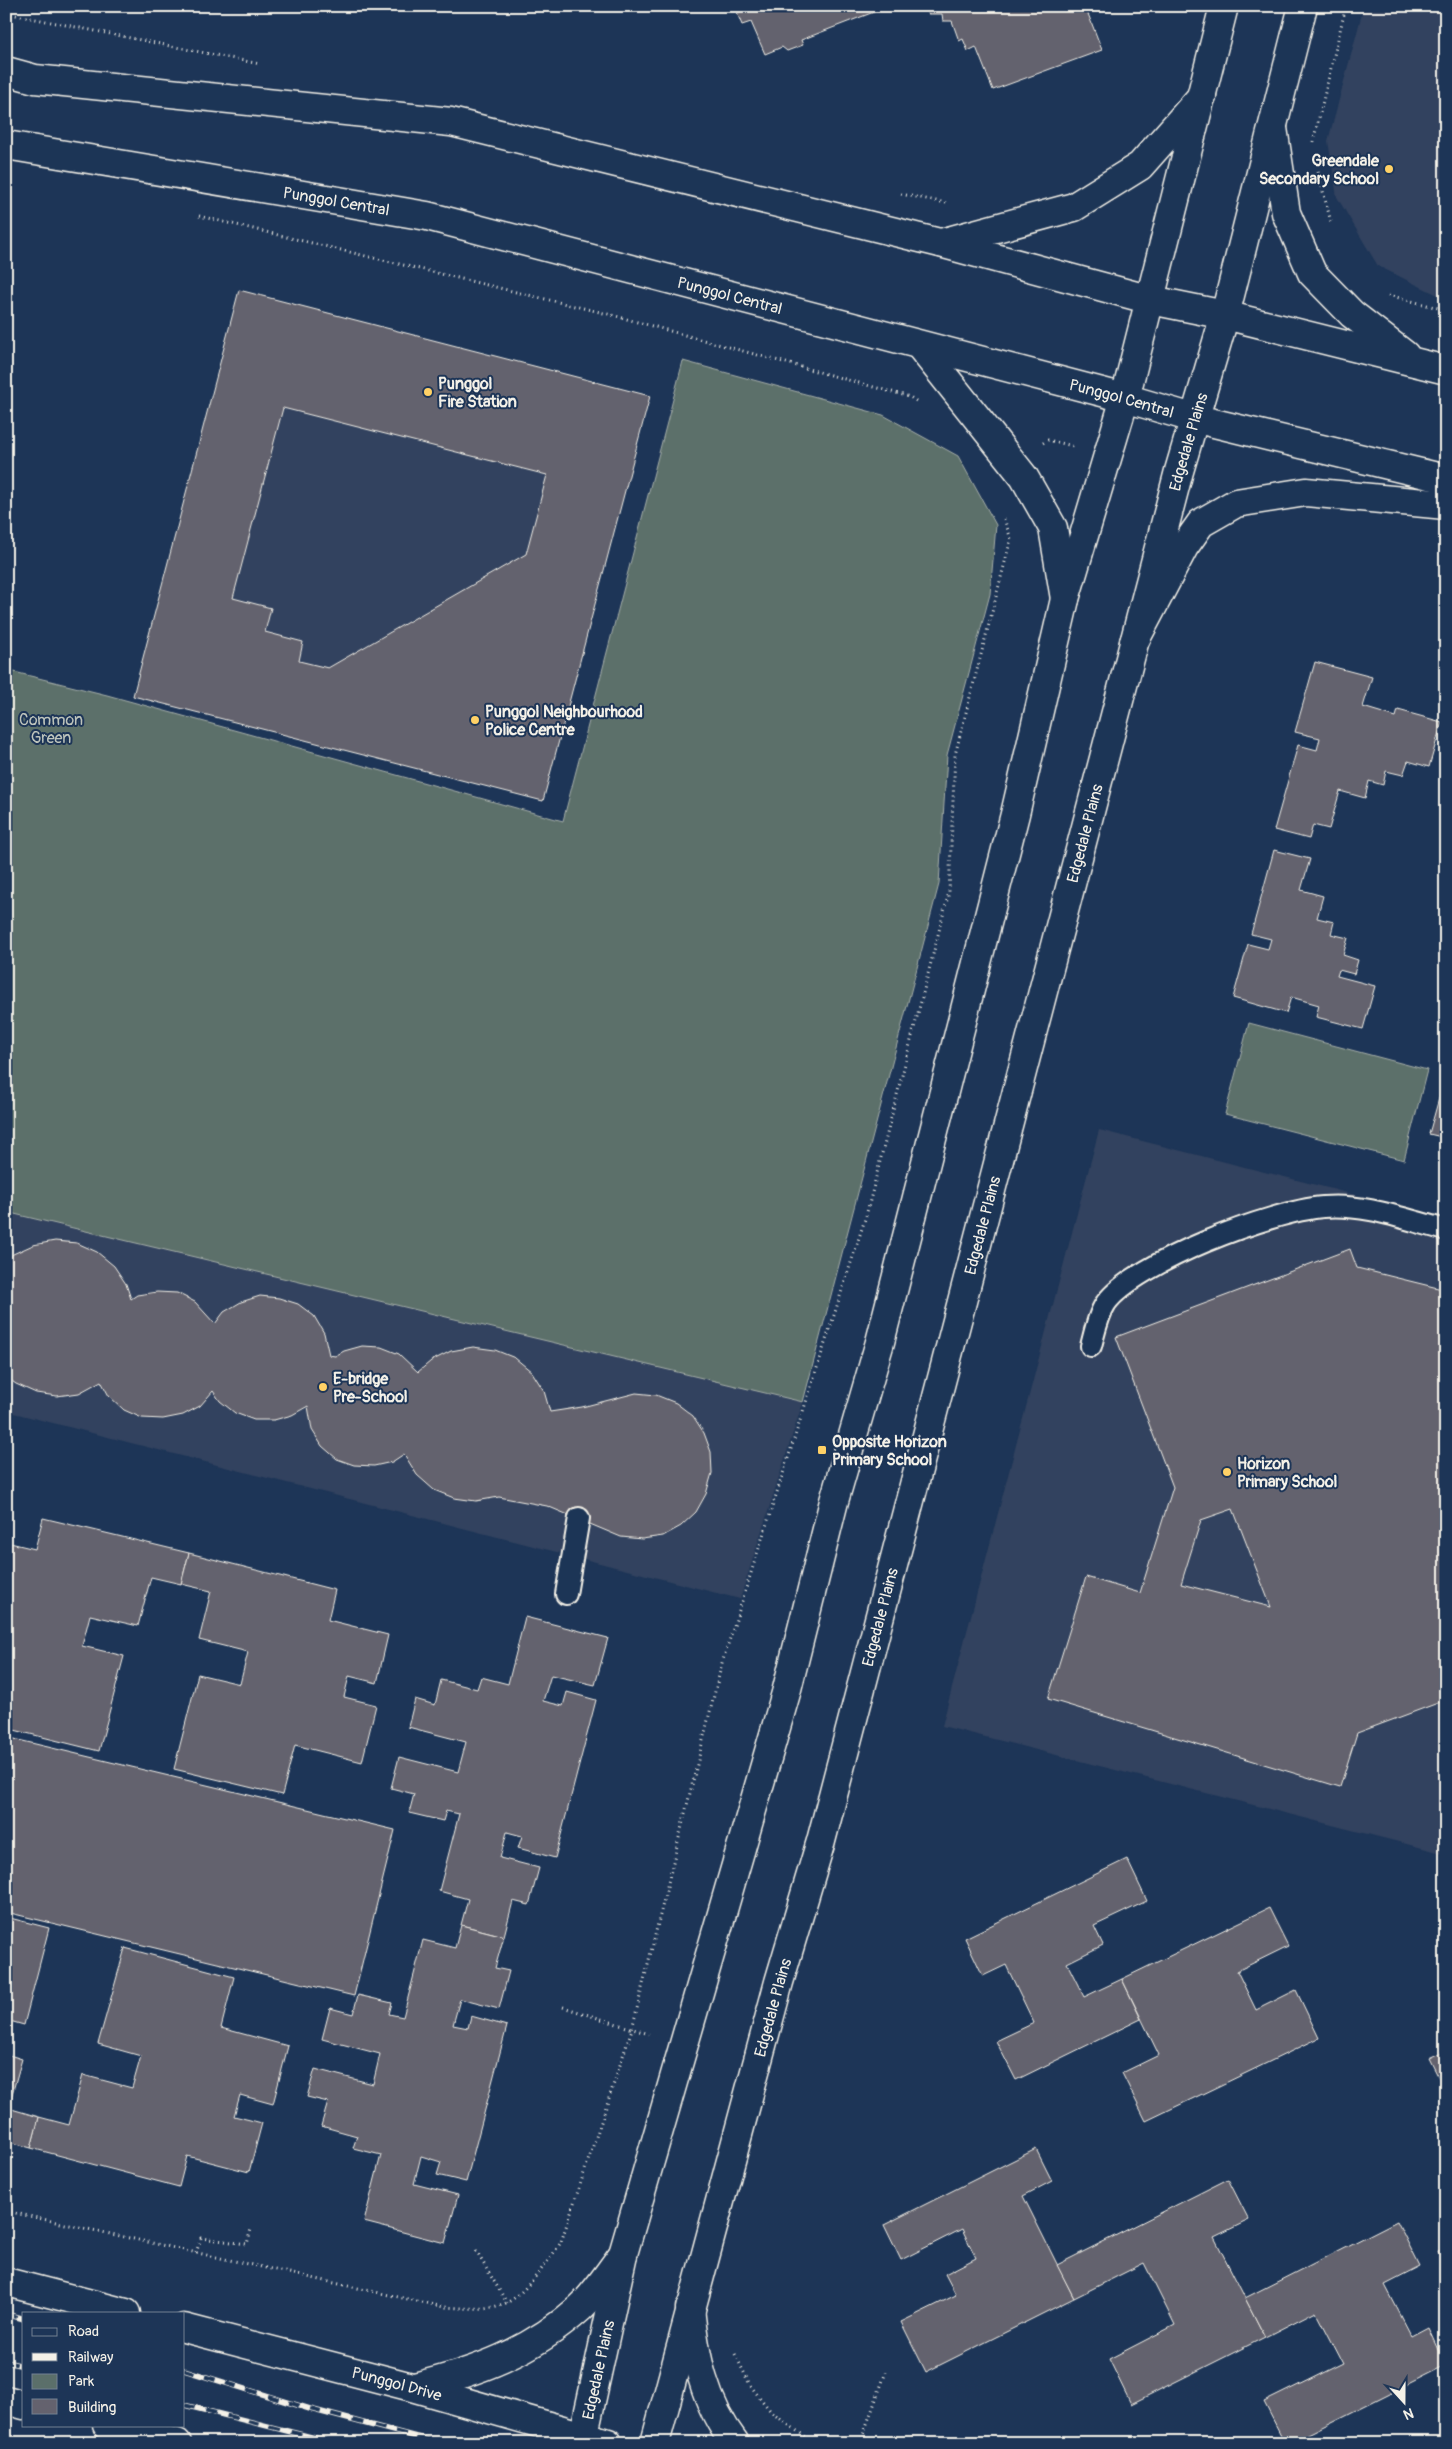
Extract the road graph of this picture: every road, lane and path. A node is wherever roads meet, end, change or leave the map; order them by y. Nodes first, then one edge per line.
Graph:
1 (1224, 6) edge
2 (1302, 6) edge
3 (1346, 6) edge
4 (6, 12) edge
5 (268, 66) dead end
6 (6, 71) edge
7 (1202, 96) junction
8 (1273, 128) junction
9 (6, 145) edge
10 (1312, 147) dead end
11 (1316, 166) dead end
12 (899, 194) dead end
13 (947, 204) dead end
14 (190, 214) dead end
15 (1333, 232) dead end
16 (940, 243) junction
17 (1383, 294) dead end
18 (1151, 300) junction
19 (1446, 310) edge
20 (1225, 315) junction
21 (920, 346) junction
22 (1413, 362) junction
23 (1446, 370) edge
24 (1125, 398) junction
25 (918, 403) dead end
26 (1193, 418) junction
27 (1446, 479) edge
28 (1446, 505) edge
29 (1001, 511) dead end
30 (1065, 599) junction
31 (1134, 642) junction
32 (1446, 1230) edge
33 (1091, 1346) dead end
34 (579, 1518) dead end
35 (566, 1594) dead end
36 (563, 2007) dead end
37 (632, 2029) junction
38 (684, 2043) junction
39 (6, 2211) edge
40 (251, 2230) dead end
41 (476, 2251) dead end
42 (196, 2253) junction
43 (623, 2254) junction
44 (6, 2282) edge
45 (507, 2303) junction
46 (690, 2308) junction
47 (122, 2312) edge
48 (185, 2328) edge
49 (886, 2372) dead end
50 (750, 2385) dead end
51 (412, 2387) junction
52 (6, 2400) edge
53 (22, 2404) edge
54 (111, 2426) edge
55 (591, 2441) edge
56 (177, 2443) edge
57 (655, 2443) edge
58 (735, 2443) edge
59 (814, 2443) edge
60 (860, 2443) edge

1 - 7 street, Edgedale Plains
2 - 8 street, Edgedale Plains
3 - 10 path
4 - 5 path
6 - 16 street
7 - 16 street
7 - 18 street, Edgedale Plains
8 - 20 street, Edgedale Plains
8 - 22 street
9 - 21 street, Punggol Central
11 - 15 path
12 - 13 path
14 - 25 path
16 - 18 street
17 - 19 path
18 - 20 street
18 - 24 street, Edgedale Plains
20 - 22 street
20 - 26 street, Edgedale Plains
21 - 24 street, Punggol Central
21 - 30 street
22 - 23 street
24 - 26 street, Punggol Central
24 - 30 street, Edgedale Plains
26 - 27 street, Punggol Central
26 - 31 street, Edgedale Plains
28 - 31 street
29 - 37 path
30 - 38 street, Edgedale Plains
31 - 46 street, Edgedale Plains
32 - 33 lane
34 - 35 lane
36 - 37 path
37 - 38 path
37 - 45 path
38 - 43 street, Edgedale Plains
39 - 42 path
40 - 42 path
41 - 45 path
42 - 45 path
43 - 51 street
43 - 55 street, Edgedale Plains
44 - 47 street
46 - 57 street, Edgedale Plains
46 - 58 street
48 - 51 street, Punggol Drive
49 - 60 path
50 - 59 path
51 - 55 street, Punggol Drive
52 - 53 street
54 - 56 street

